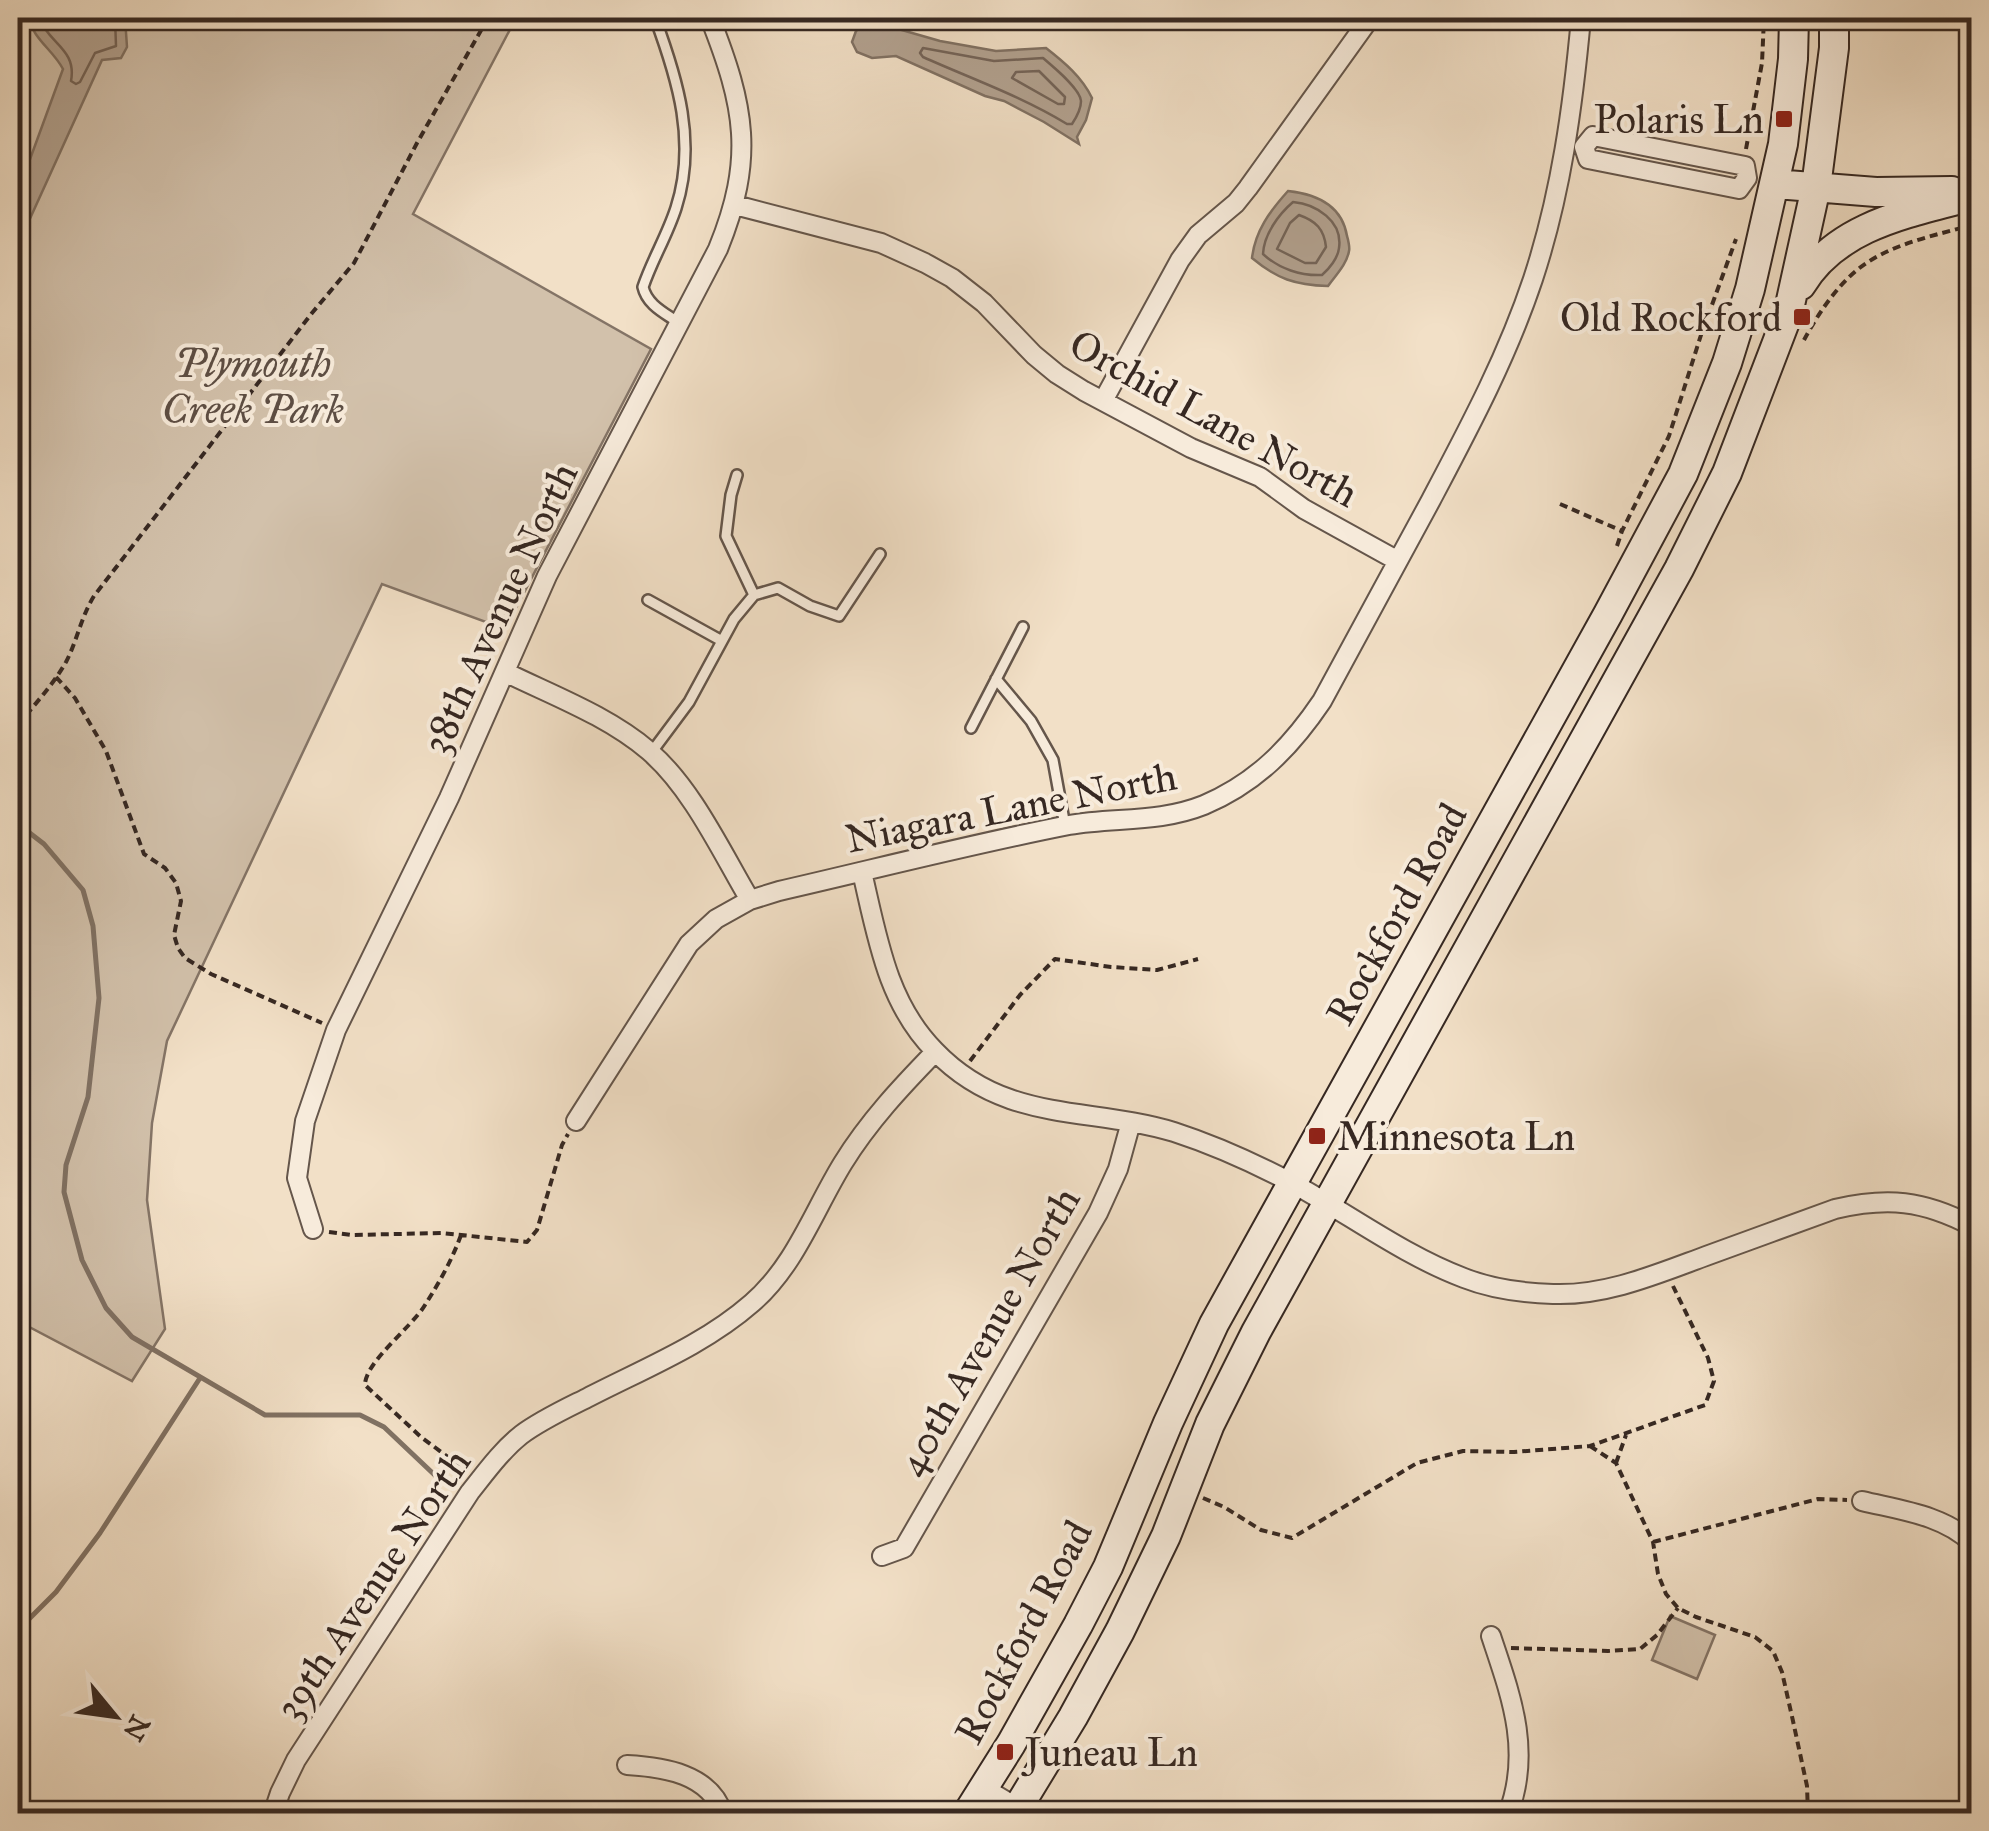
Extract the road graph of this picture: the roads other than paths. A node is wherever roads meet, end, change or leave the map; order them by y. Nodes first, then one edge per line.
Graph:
1 (655, 18) edge
2 (710, 18) edge
3 (1370, 18) edge
4 (1581, 18) edge
5 (1794, 18) edge
6 (1834, 18) edge
7 (1575, 146) junction
8 (1759, 181) junction
9 (1816, 187) junction
10 (1972, 193) edge
11 (735, 205) junction
12 (1788, 314) junction
13 (679, 324) junction
14 (1103, 402) junction
15 (737, 474) dead end
16 (880, 554) dead end
17 (1398, 561) junction
18 (754, 595) junction
19 (648, 600) dead end
20 (1023, 626) dead end
21 (722, 641) junction
22 (506, 672) junction
23 (996, 679) junction
24 (971, 728) dead end
25 (651, 753) junction
26 (1066, 826) junction
27 (862, 872) junction
28 (750, 900) junction
29 (936, 1052) junction
30 (576, 1121) road end
31 (1132, 1122) junction
32 (1292, 1183) junction
33 (1327, 1204) junction
34 (1972, 1226) edge
35 (313, 1229) road end
36 (1862, 1501) road end
37 (1972, 1543) edge
38 (882, 1556) dead end
39 (1494, 1643) road end
40 (627, 1765) dead end
41 (984, 1788) junction
42 (1020, 1811) edge
43 (274, 1814) edge
44 (724, 1814) edge
45 (966, 1814) edge
46 (1508, 1814) edge

1 - 13 lane
2 - 11 street, 38th Avenue North
3 - 14 street
4 - 7 street
5 - 8 main road, Rockford Road
6 - 9 main road, Rockford Road
7 - 8 street
7 - 17 street
8 - 9 main road
8 - 32 main road, Rockford Road
9 - 10 main road
9 - 12 main road, Rockford Road
10 - 12 main road
11 - 13 street, 38th Avenue North
11 - 14 street, Orchid Lane North
12 - 33 main road, Rockford Road
13 - 22 street, 38th Avenue North
14 - 17 street, Orchid Lane North
15 - 18 lane
16 - 18 lane
17 - 26 street, Niagara Lane North
18 - 21 lane
19 - 21 lane
20 - 23 lane
21 - 25 lane
22 - 25 street
22 - 35 street, 38th Avenue North
23 - 24 lane
23 - 26 lane
25 - 28 street
26 - 27 street, Niagara Lane North
27 - 28 street, Niagara Lane North
27 - 29 street
28 - 30 street, Niagara Lane North
29 - 31 street
29 - 43 street, 39th Avenue North
31 - 32 street
31 - 38 street, 40th Avenue North
32 - 33 street
32 - 41 main road, Rockford Road
33 - 34 street
33 - 42 main road, Rockford Road
36 - 37 street
39 - 46 street
40 - 44 street
41 - 42 street
41 - 45 main road, Rockford Road

